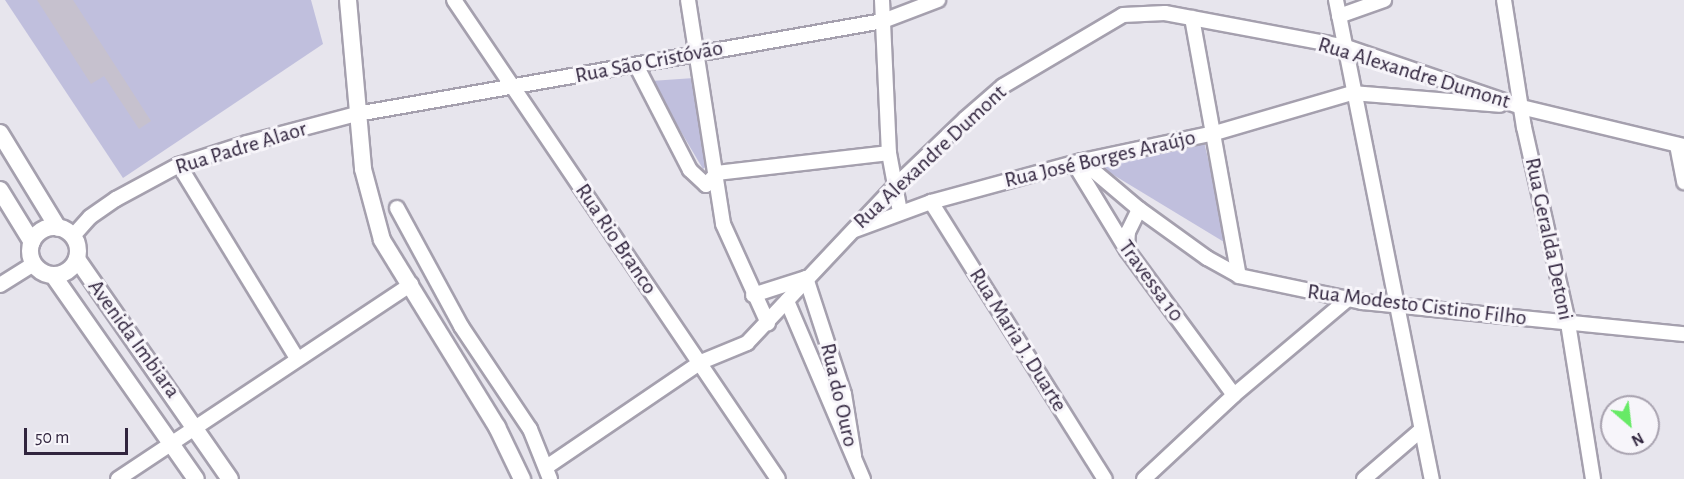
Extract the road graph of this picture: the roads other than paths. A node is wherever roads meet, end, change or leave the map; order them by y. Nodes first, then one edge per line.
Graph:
1 (348, 0) edge
2 (454, 0) edge
3 (688, 0) edge
4 (882, 0) edge
5 (938, 0) edge
6 (1336, 0) edge
7 (1384, 0) edge
8 (1504, 0) edge
9 (1339, 16) junction
10 (1191, 18) junction
11 (883, 21) junction
12 (1346, 47) junction
13 (696, 51) junction
14 (637, 67) junction
15 (512, 87) junction
16 (1352, 93) junction
17 (1521, 107) junction
18 (357, 114) junction
19 (0, 133) edge
20 (1215, 133) junction
21 (1681, 146) edge
22 (889, 153) junction
23 (1078, 162) junction
24 (179, 165) junction
25 (717, 173) junction
26 (1684, 182) edge
27 (895, 186) junction
28 (0, 190) edge
29 (931, 202) junction
30 (398, 208) dead end
31 (1139, 209) junction
32 (900, 212) junction
33 (65, 232) junction
34 (850, 232) junction
35 (32, 242) junction
36 (1127, 250) junction
37 (77, 259) junction
38 (34, 264) junction
39 (53, 275) junction
40 (1239, 276) junction
41 (806, 278) junction
42 (411, 284) junction
43 (0, 285) edge
44 (753, 295) junction
45 (1348, 299) junction
46 (787, 301) junction
47 (1396, 305) junction
48 (1568, 322) junction
49 (768, 323) junction
50 (1684, 334) edge
51 (297, 358) junction
52 (701, 362) junction
53 (1234, 395) junction
54 (197, 427) junction
55 (1420, 430) junction
56 (173, 443) junction
57 (854, 456) junction
58 (549, 472) edge
59 (118, 479) edge
60 (196, 479) edge
61 (230, 479) edge
62 (522, 479) edge
63 (778, 479) edge
64 (863, 479) edge
65 (1105, 479) edge
66 (1144, 479) edge
67 (1364, 479) edge
68 (1431, 479) edge
69 (1593, 479) edge

1 - 18 main road
2 - 15 street, Rua Rio Branco
3 - 13 street
4 - 11 street
5 - 11 street, Rua São Cristóvão
6 - 9 street
7 - 9 street
8 - 17 street, Rua Geralda Detoni
9 - 12 street
10 - 12 street, Rua Alexandre Dumont
10 - 20 street
10 - 27 street, Rua Alexandre Dumont
11 - 13 street, Rua São Cristóvão
11 - 22 street
12 - 16 street
12 - 17 street, Rua Alexandre Dumont
13 - 14 street, Rua São Cristóvão
13 - 25 street
14 - 15 street, Rua São Cristóvão
14 - 25 street
15 - 18 street, Rua São Cristóvão
15 - 52 street, Rua Rio Branco
16 - 17 street
16 - 20 street, Rua José Borges Araújo
16 - 47 street
17 - 21 street, Rua Alexandre Dumont
17 - 48 street, Rua Geralda Detoni
18 - 24 street, Rua Padre Alaor
18 - 42 main road
19 - 33 main road
20 - 23 street, Rua José Borges Araújo
20 - 40 street
21 - 26 street
22 - 25 street
22 - 27 street
23 - 29 street, Rua José Borges Araújo
23 - 31 street, Rua Modesto Cistino Filho
23 - 36 street, Travessa 10
24 - 33 street, Rua Padre Alaor
24 - 51 street
25 - 44 street
27 - 32 street
27 - 34 street, Rua Alexandre Dumont
28 - 35 main road
29 - 32 street, Rua José Borges Araújo
29 - 65 street, Rua Maria J. Duarte
30 - 58 street
31 - 36 street
31 - 40 street, Rua Modesto Cistino Filho
32 - 34 street, Rua José Borges Araújo
33 - 35 main road
33 - 37 main road
34 - 41 street, Rua Alexandre Dumont
35 - 38 main road
36 - 53 street, Travessa 10
37 - 39 main road
37 - 54 main road, Avenida Imbiara
38 - 39 main road
38 - 43 street
39 - 56 main road, Avenida Imbiara
40 - 45 street, Rua Modesto Cistino Filho
41 - 44 street
41 - 46 street, Rua Alexandre Dumont
41 - 57 street, Rua do Ouro
42 - 51 street
42 - 62 main road
44 - 49 street
45 - 47 street, Rua Modesto Cistino Filho
45 - 53 street
46 - 49 street, Rua Alexandre Dumont
46 - 57 street, Rua do Ouro
47 - 48 street, Rua Modesto Cistino Filho
47 - 55 street
48 - 50 street, Rua Modesto Cistino Filho
48 - 69 street, Rua Geralda Detoni
49 - 52 street, Rua Alexandre Dumont
51 - 54 street
52 - 58 street, Rua Alexandre Dumont
52 - 63 street, Rua Rio Branco
53 - 66 street
54 - 56 street
54 - 61 main road, Avenida Imbiara
55 - 67 street
55 - 68 street
56 - 59 street
56 - 60 main road, Avenida Imbiara
57 - 64 street

